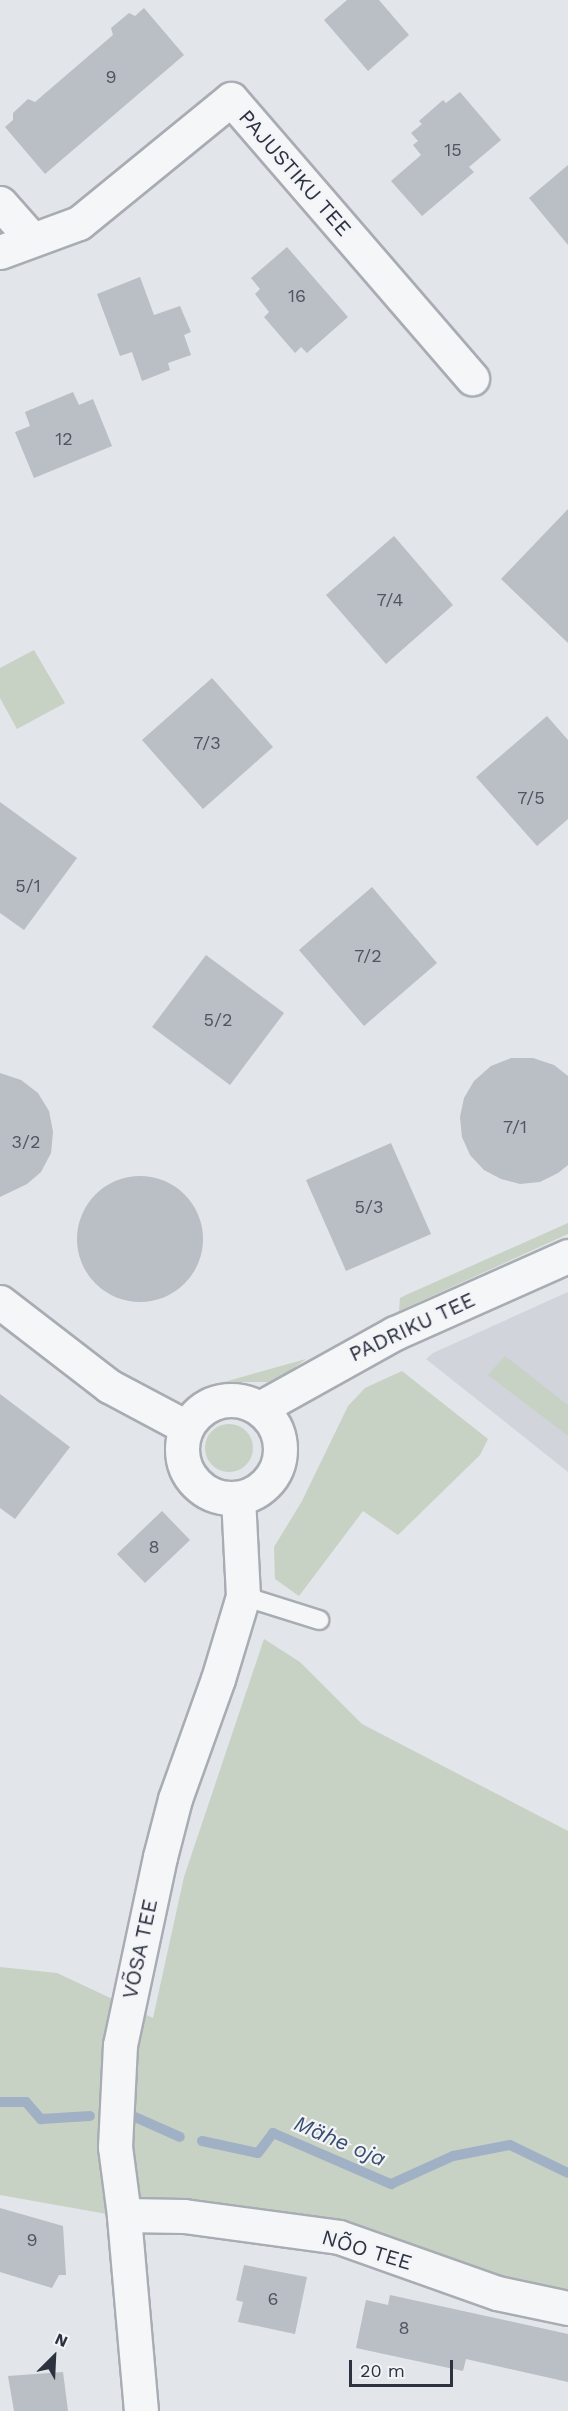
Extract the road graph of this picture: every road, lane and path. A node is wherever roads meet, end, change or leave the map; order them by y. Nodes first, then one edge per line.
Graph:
1 (0, 203) edge
2 (32, 239) junction
3 (0, 252) edge
4 (472, 378) dead end
5 (568, 1256) edge
6 (0, 1302) edge
7 (260, 1408) junction
8 (186, 1427) junction
9 (238, 1498) junction
10 (243, 1596) junction
11 (319, 1620) dead end
12 (124, 2215) junction
13 (568, 2308) edge
14 (141, 2411) edge

1 - 2 street
2 - 3 street, PAJUSTIKU TEE
2 - 4 street, PAJUSTIKU TEE
5 - 7 street, PADRIKU TEE
6 - 8 street
7 - 8 street
7 - 9 street
8 - 9 street
9 - 10 street, VÕSA TEE
10 - 11 lane
10 - 12 street, VÕSA TEE
12 - 13 street, NÕO TEE
12 - 14 street, VÕSA TEE

